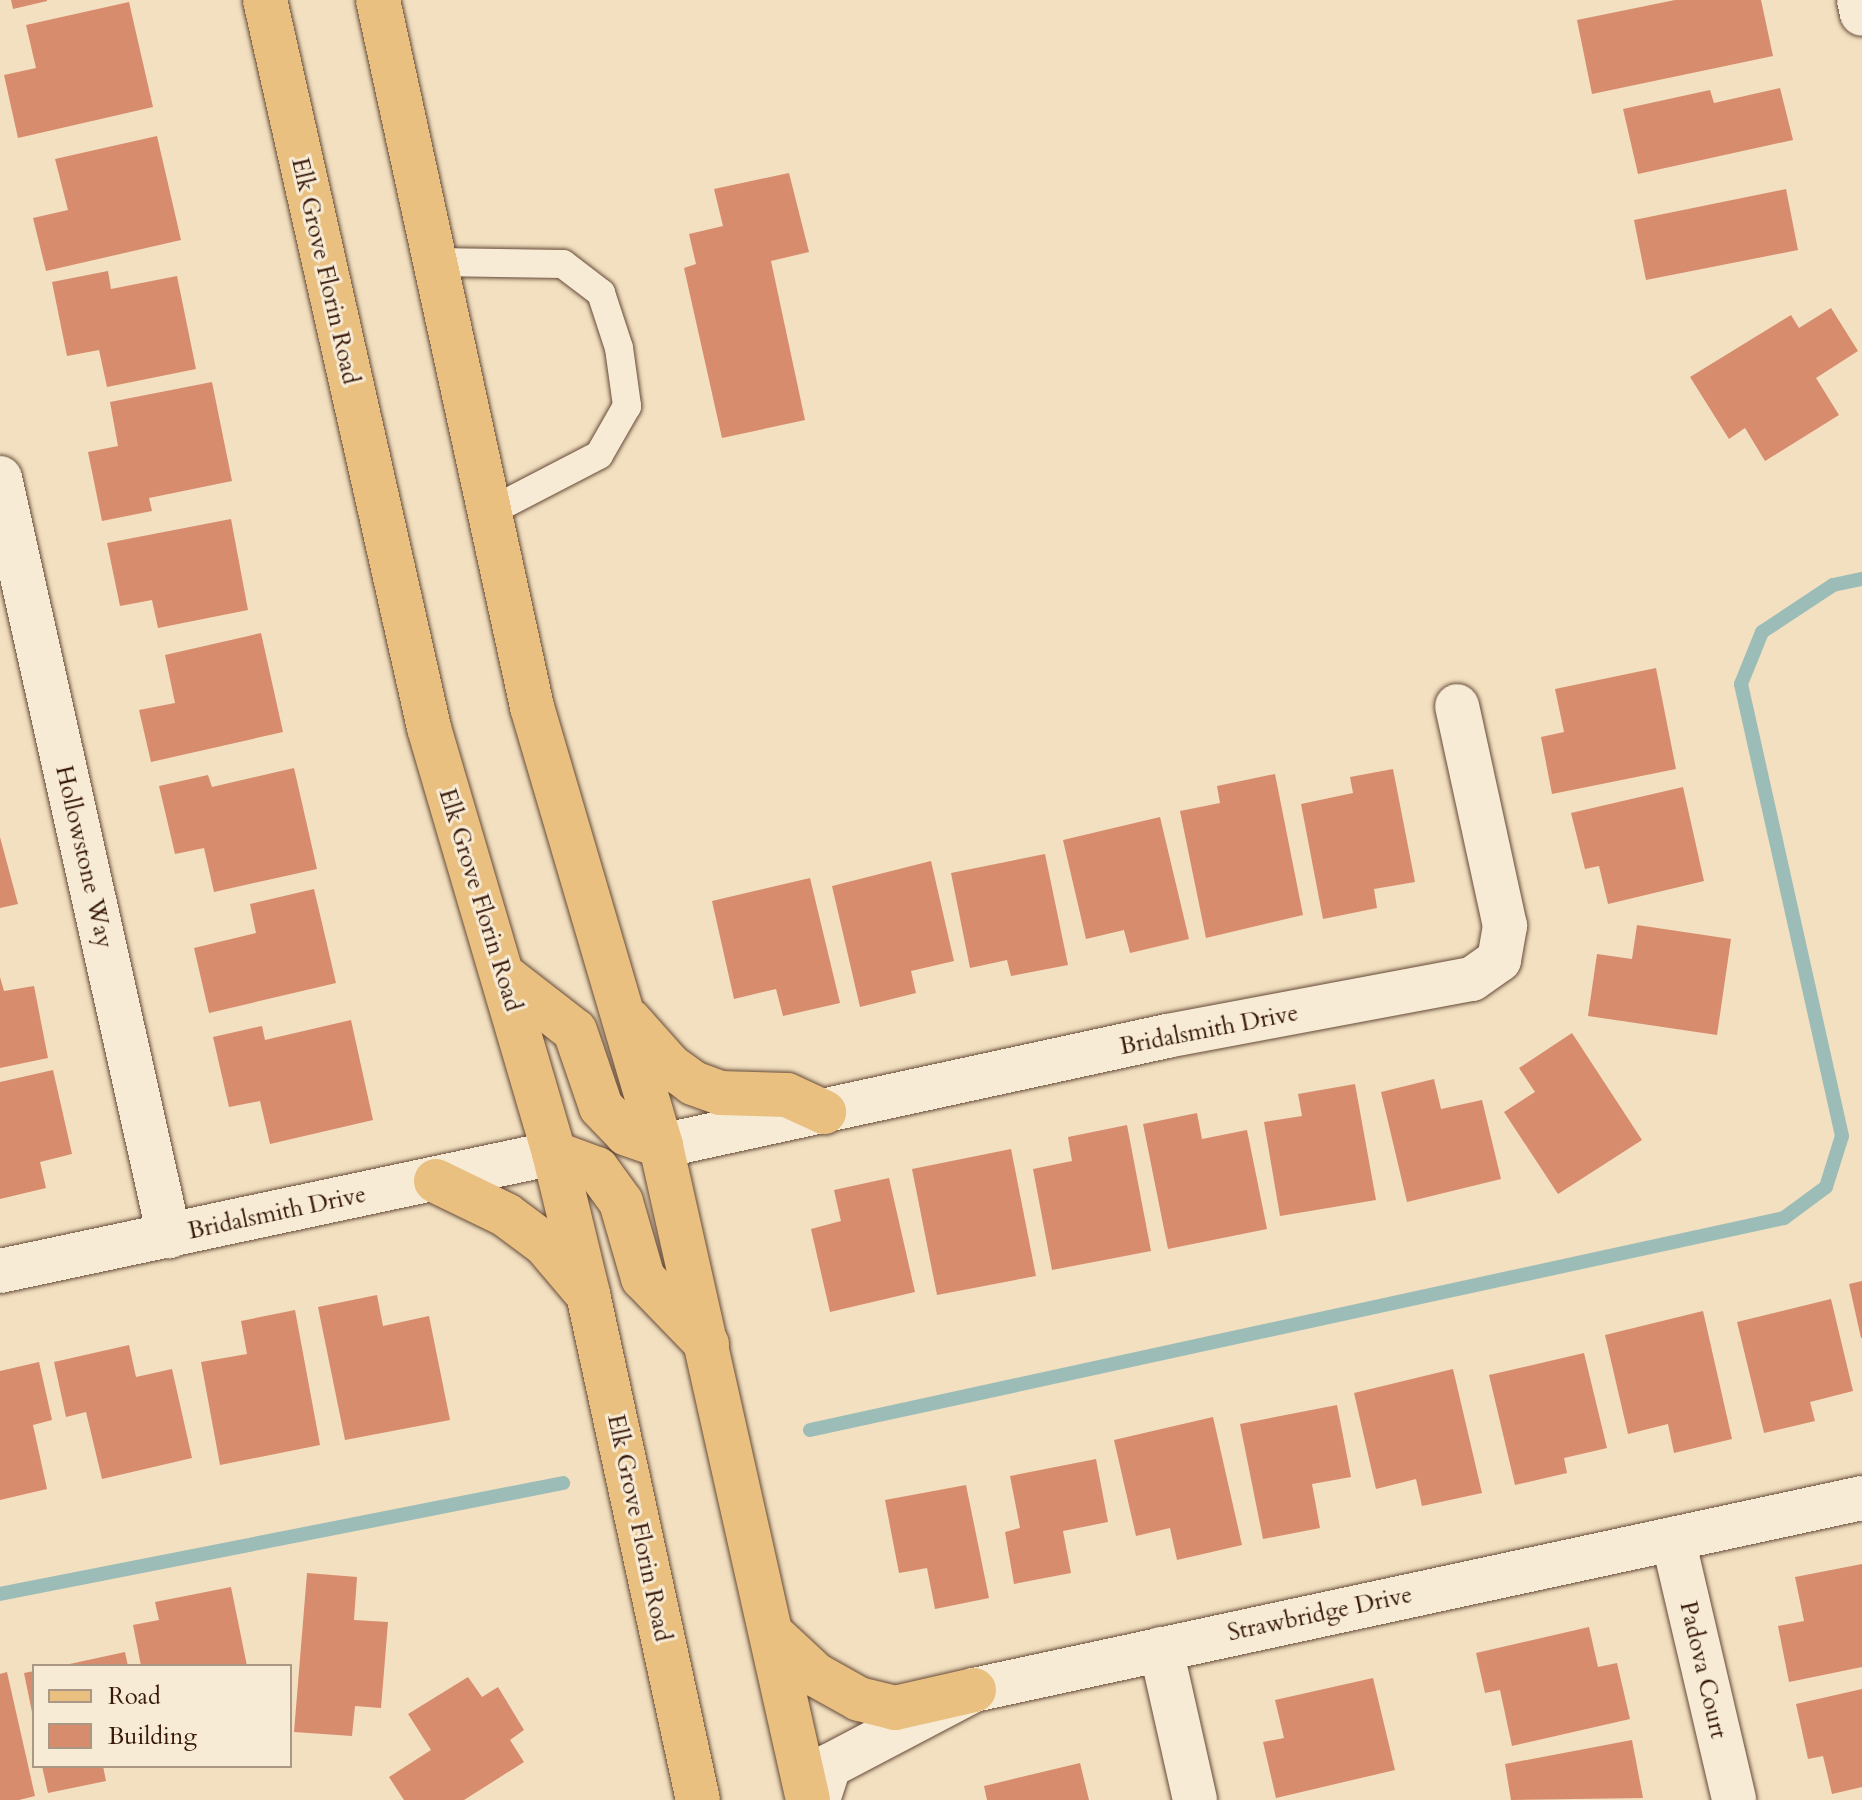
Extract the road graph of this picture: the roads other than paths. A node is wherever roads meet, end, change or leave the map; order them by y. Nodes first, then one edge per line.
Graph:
1 (265, 0) edge
2 (378, 0) edge
3 (1859, 0) edge
4 (1862, 14) edge
5 (436, 262) junction
6 (0, 478) edge
7 (487, 513) junction
8 (1457, 706) dead end
9 (503, 975) junction
10 (621, 1011) junction
11 (824, 1112) junction
12 (661, 1146) junction
13 (554, 1153) junction
14 (436, 1181) junction
15 (169, 1236) junction
16 (0, 1271) edge
17 (588, 1294) junction
18 (707, 1344) junction
19 (1862, 1498) edge
20 (1673, 1539) junction
21 (774, 1636) junction
22 (1161, 1649) junction
23 (974, 1690) junction
24 (698, 1800) edge
25 (808, 1800) edge
26 (818, 1800) edge
27 (1195, 1800) edge
28 (1734, 1800) edge

1 - 9 main road, Elk Grove Florin Road
2 - 5 main road
3 - 4 street
5 - 7 main road
5 - 7 lane
6 - 15 street, Hollowstone Way
7 - 10 main road
8 - 11 street, Bridalsmith Drive
9 - 12 main road
9 - 13 main road, Elk Grove Florin Road
10 - 11 main road
10 - 12 main road
11 - 12 street, Bridalsmith Drive
12 - 18 main road
13 - 14 street, Bridalsmith Drive
13 - 17 main road, Elk Grove Florin Road
13 - 18 main road
14 - 15 street, Bridalsmith Drive
14 - 17 main road
15 - 16 street, Bridalsmith Drive
17 - 24 main road, Elk Grove Florin Road
18 - 21 main road
19 - 20 street, Strawbridge Drive
20 - 22 street, Strawbridge Drive
20 - 28 street, Padova Court
21 - 23 main road
21 - 25 main road
22 - 23 street, Strawbridge Drive
22 - 27 street
23 - 26 street, Strawbridge Drive

